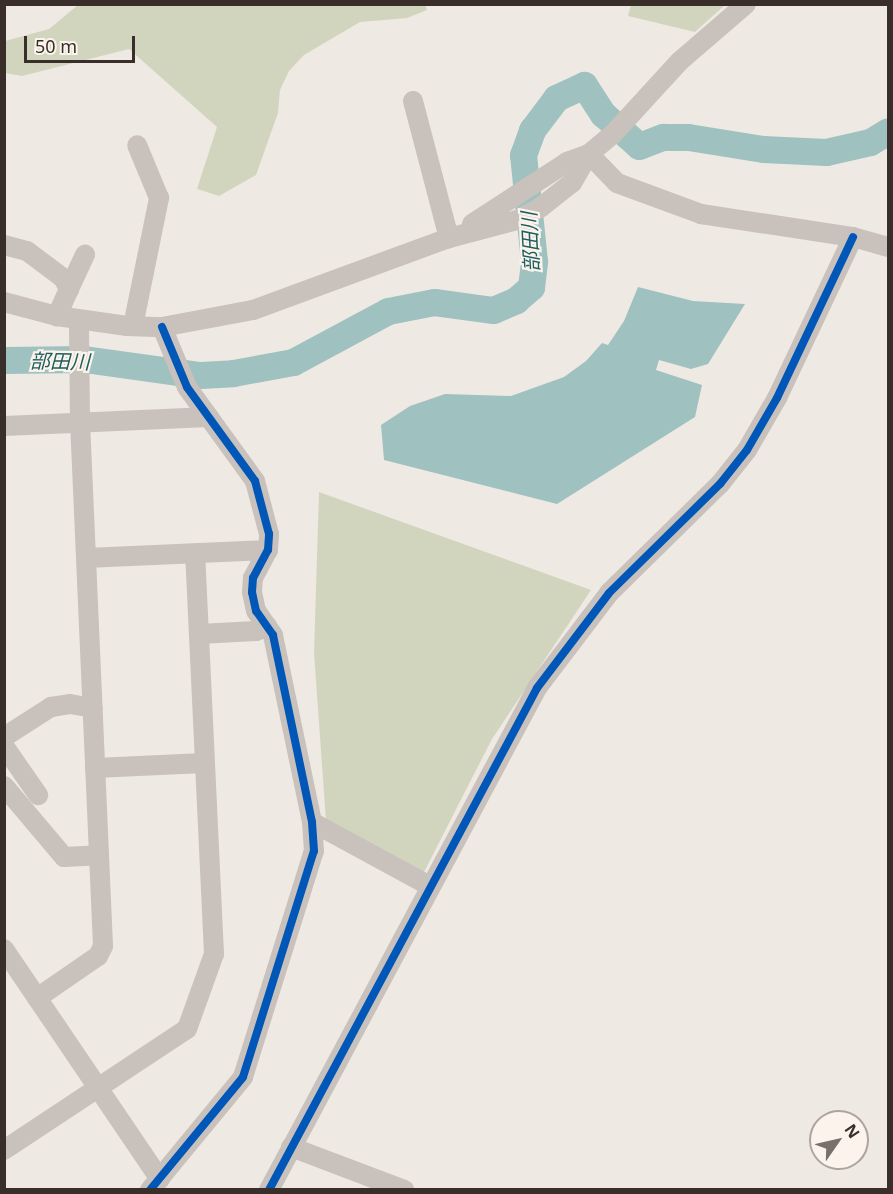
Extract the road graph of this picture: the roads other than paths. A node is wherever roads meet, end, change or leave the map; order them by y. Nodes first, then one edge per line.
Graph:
1 (746, 4) edge
2 (413, 100) dead end
3 (137, 145) dead end
4 (589, 154) junction
5 (512, 211) junction
6 (853, 237) junction
7 (449, 238) junction
8 (4, 245) edge
9 (888, 247) edge
10 (85, 255) dead end
11 (69, 289) junction
12 (4, 302) edge
13 (57, 316) junction
14 (79, 320) junction
15 (133, 326) junction
16 (162, 327) junction
17 (209, 417) junction
18 (80, 422) junction
19 (4, 426) edge
20 (268, 550) junction
21 (195, 553) junction
22 (86, 558) junction
23 (267, 626) junction
24 (199, 634) junction
25 (93, 708) junction
26 (4, 737) edge
27 (4, 746) edge
28 (204, 763) junction
29 (95, 768) junction
30 (4, 786) edge
31 (39, 795) dead end
32 (312, 822) junction
33 (99, 855) junction
34 (430, 886) junction
35 (4, 949) edge
36 (37, 998) junction
37 (98, 1089) junction
38 (291, 1147) junction
39 (4, 1150) edge
40 (155, 1184) edge
41 (268, 1190) edge
42 (404, 1190) edge

1 - 4 street
2 - 7 street
3 - 15 street
4 - 5 street
4 - 5 street
4 - 6 street
5 - 7 street
6 - 9 street
6 - 34 street
7 - 16 street
8 - 11 street
10 - 11 street
11 - 13 street
12 - 13 street
13 - 14 street
14 - 15 street
14 - 18 street
15 - 16 street
16 - 17 street
17 - 18 street
17 - 20 street
18 - 19 street
18 - 22 street
20 - 21 street
20 - 23 street
21 - 22 street
21 - 24 street
22 - 25 street
23 - 24 street
23 - 32 street
24 - 28 street
25 - 26 street
25 - 29 street
27 - 31 street
28 - 29 street
28 - 37 street
29 - 33 street
30 - 33 street
32 - 34 street
32 - 40 street
33 - 36 street
34 - 38 street
35 - 36 street
36 - 37 street
37 - 39 street
37 - 40 street
38 - 41 street
38 - 42 street

